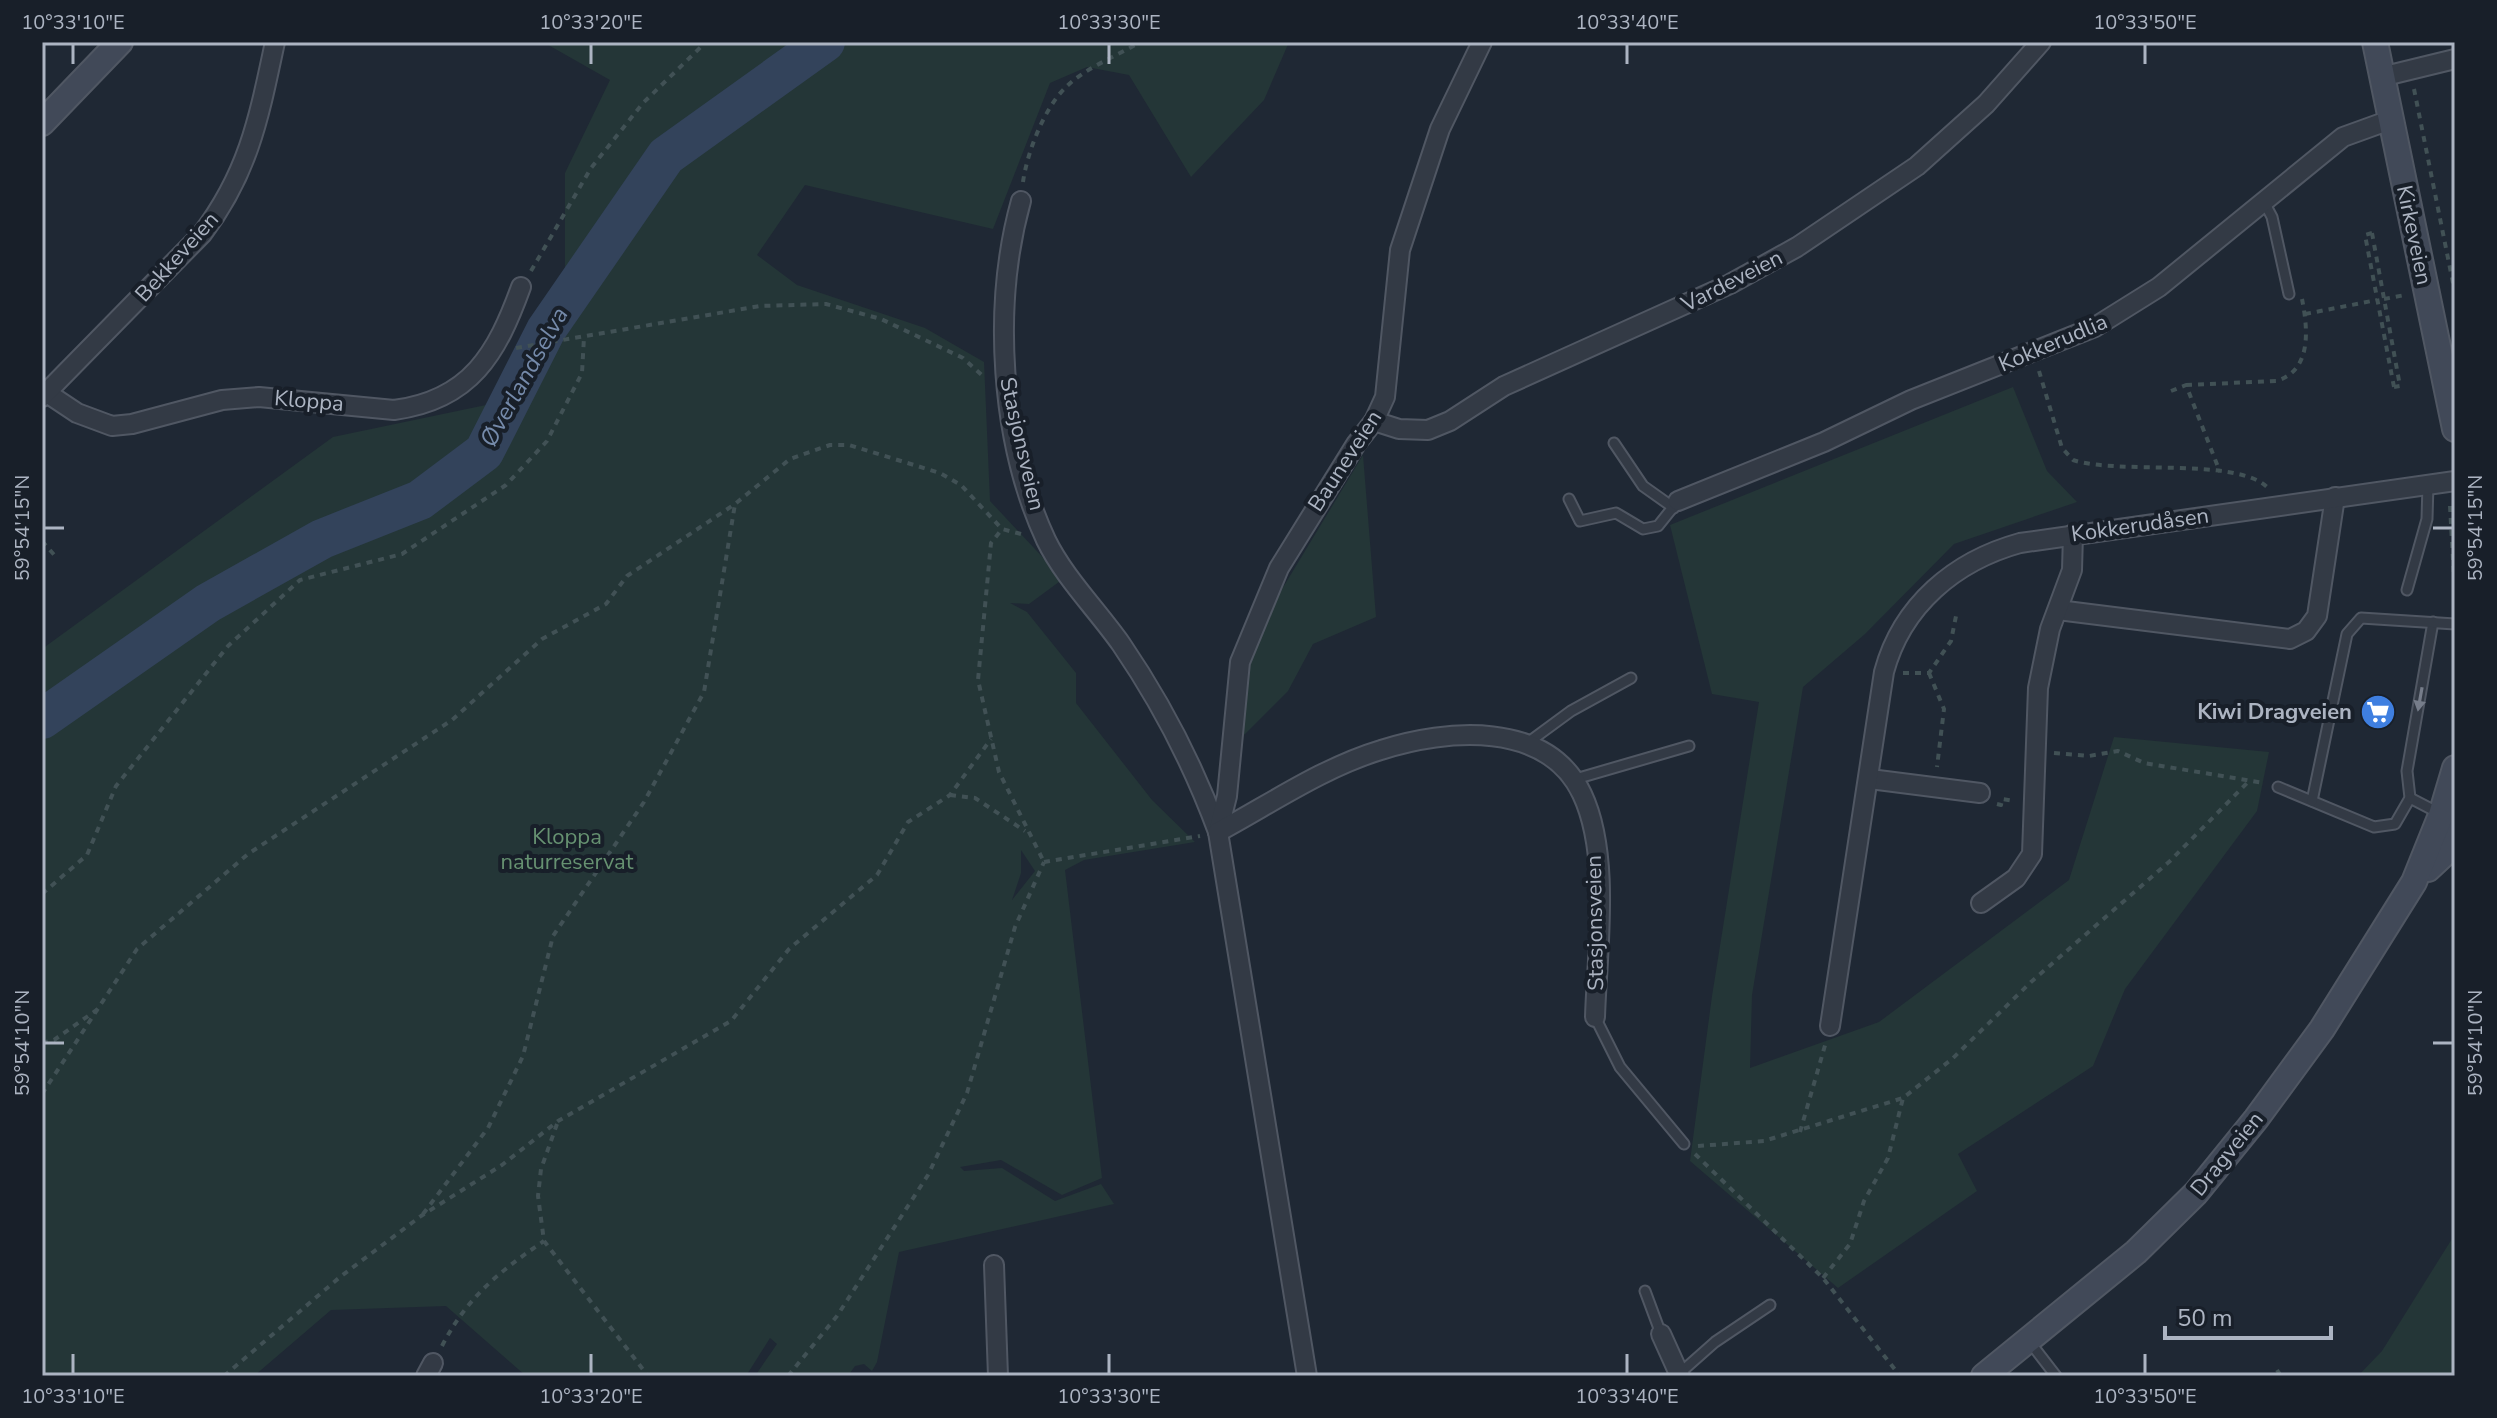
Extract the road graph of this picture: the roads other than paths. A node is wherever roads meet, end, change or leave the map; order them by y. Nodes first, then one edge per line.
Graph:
1 (120, 42) edge
2 (275, 42) edge
3 (1482, 42) edge
4 (2041, 42) edge
5 (2375, 42) edge
6 (2455, 59) edge
7 (2381, 77) junction
8 (2390, 120) junction
9 (42, 123) edge
10 (1021, 201) road end
11 (2264, 202) junction
12 (521, 287) road end
13 (2289, 294) dead end
14 (45, 395) edge
15 (1374, 421) junction
16 (2455, 429) edge
17 (1614, 443) dead end
18 (2455, 481) edge
19 (2428, 484) junction
20 (2335, 497) junction
21 (1569, 499) dead end
22 (1676, 505) junction
23 (2073, 534) junction
24 (2407, 590) dead end
25 (2058, 610) junction
26 (2433, 622) junction
27 (2455, 624) edge
28 (1631, 678) dead end
29 (1526, 744) junction
30 (1689, 746) dead end
31 (2455, 768) edge
32 (1870, 779) junction
33 (1572, 780) junction
34 (2278, 787) dead end
35 (1983, 798) road end
36 (2410, 798) junction
37 (2312, 801) junction
38 (2452, 826) edge
39 (1218, 832) junction
40 (1981, 903) dead end
41 (1595, 1017) joint
42 (1830, 1026) road end
43 (1684, 1144) road end
44 (994, 1265) dead end
45 (1645, 1291) dead end
46 (1770, 1305) dead end
47 (1661, 1334) joint
48 (2029, 1341) junction
49 (1680, 1375) edge
50 (998, 1376) edge
51 (1307, 1376) edge
52 (1984, 1376) edge
53 (2056, 1376) edge

1 - 9 main road
2 - 14 street, Bekkeveien
3 - 15 street, Bauneveien
4 - 15 street, Vardeveien
5 - 7 main road, Kirkeveien
6 - 7 street
7 - 8 main road, Kirkeveien
8 - 11 street, Kokkerudlia
8 - 16 main road, Kirkeveien
10 - 39 street, Stasjonsveien
11 - 13 lane
11 - 22 street, Kokkerudlia
12 - 14 street, Kloppa
15 - 39 street, Bauneveien
17 - 22 lane
18 - 19 street, Kokkerudåsen
19 - 20 street, Kokkerudåsen
19 - 24 lane
20 - 23 street, Kokkerudåsen
20 - 25 street
21 - 22 lane
23 - 25 street
23 - 32 street, Kokkerudåsen
25 - 40 street
26 - 27 lane
26 -> 36 lane
26 - 37 lane
28 - 29 lane
29 - 33 street, Stasjonsveien
29 - 39 street, Stasjonsveien
30 - 33 lane
31 - 38 main road
32 - 35 street
32 - 42 street, Kokkerudåsen
33 - 41 street, Stasjonsveien
34 - 37 lane
36 - 37 lane
36 - 38 lane
38 - 48 main road, Dragveien
39 - 51 street, Stasjonsveien
41 - 43 lane, Stasjonsveien
44 - 50 street
45 - 47 lane
46 - 49 lane
47 - 49 street
48 - 52 main road, Dragveien
48 - 53 lane

